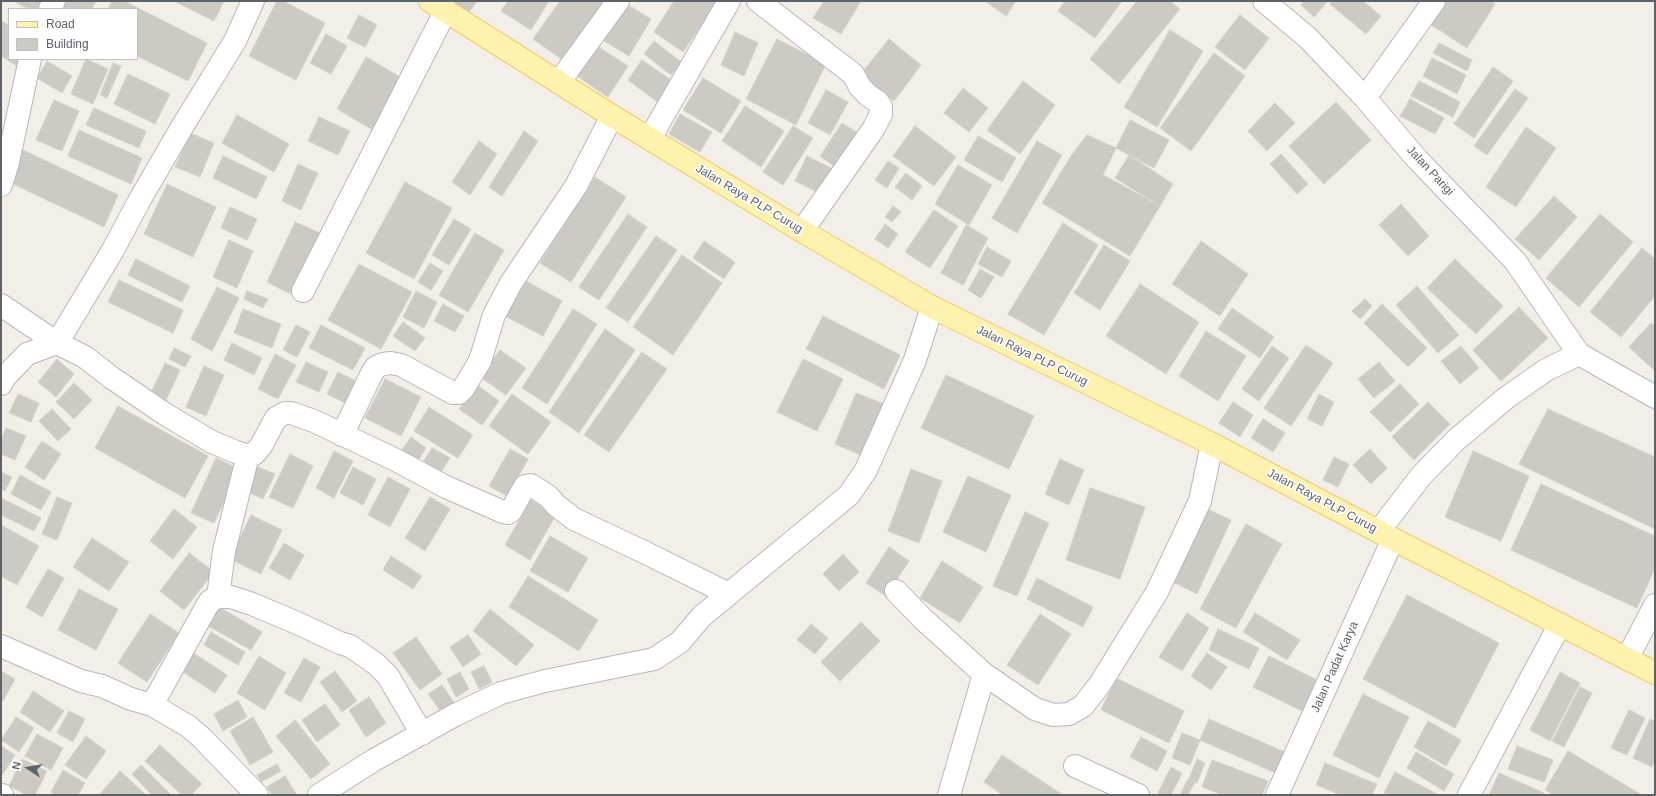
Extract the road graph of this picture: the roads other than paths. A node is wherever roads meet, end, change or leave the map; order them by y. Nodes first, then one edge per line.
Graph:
1 (253, 1) edge
2 (618, 1) edge
3 (729, 1) edge
4 (1264, 1) edge
5 (1434, 1) edge
6 (764, 3) edge
7 (438, 6) edge
8 (30, 60) edge
9 (559, 82) junction
10 (1365, 98) junction
11 (612, 116) junction
12 (650, 138) junction
13 (1, 185) edge
14 (802, 231) junction
15 (303, 291) dead end
16 (1, 305) edge
17 (932, 307) junction
18 (57, 343) junction
19 (1578, 354) junction
20 (1, 384) edge
21 (1655, 397) edge
22 (342, 435) junction
23 (1212, 444) junction
24 (248, 455) junction
25 (1386, 535) junction
26 (896, 591) dead end
27 (728, 594) junction
28 (218, 597) junction
29 (1655, 605) edge
30 (1560, 624) junction
31 (1, 646) edge
32 (1627, 659) junction
33 (1655, 673) edge
34 (984, 674) junction
35 (152, 705) junction
36 (422, 734) junction
37 (1075, 766) dead end
38 (257, 795) edge
39 (319, 795) edge
40 (949, 795) edge
41 (1138, 795) edge
42 (1277, 795) edge
43 (1469, 795) edge

1 - 18 street
2 - 9 street
3 - 12 street
4 - 10 street, Jalan Parigi
5 - 10 street
6 - 14 street
7 - 9 main road, Jalan Raya PLP Curug
7 - 15 street
8 - 13 street
9 - 11 main road, Jalan Raya PLP Curug
10 - 19 street, Jalan Parigi
11 - 12 main road, Jalan Raya PLP Curug
11 - 22 street
12 - 14 main road, Jalan Raya PLP Curug
14 - 17 main road, Jalan Raya PLP Curug
16 - 18 street
17 - 23 main road, Jalan Raya PLP Curug
17 - 27 street
18 - 20 street
18 - 24 street
19 - 21 street, Jalan Parigi
19 - 25 street
22 - 24 street
22 - 27 street
23 - 25 main road, Jalan Raya PLP Curug
23 - 34 street
24 - 28 street
25 - 30 main road, Jalan Raya PLP Curug
25 - 42 street, Jalan Padat Karya
26 - 34 street
27 - 36 street
28 - 35 street
28 - 36 street
29 - 32 street
30 - 32 main road, Jalan Raya PLP Curug
30 - 43 street
31 - 35 street
32 - 33 main road, Jalan Raya PLP Curug
34 - 40 street
35 - 38 street
36 - 39 street
37 - 41 street

